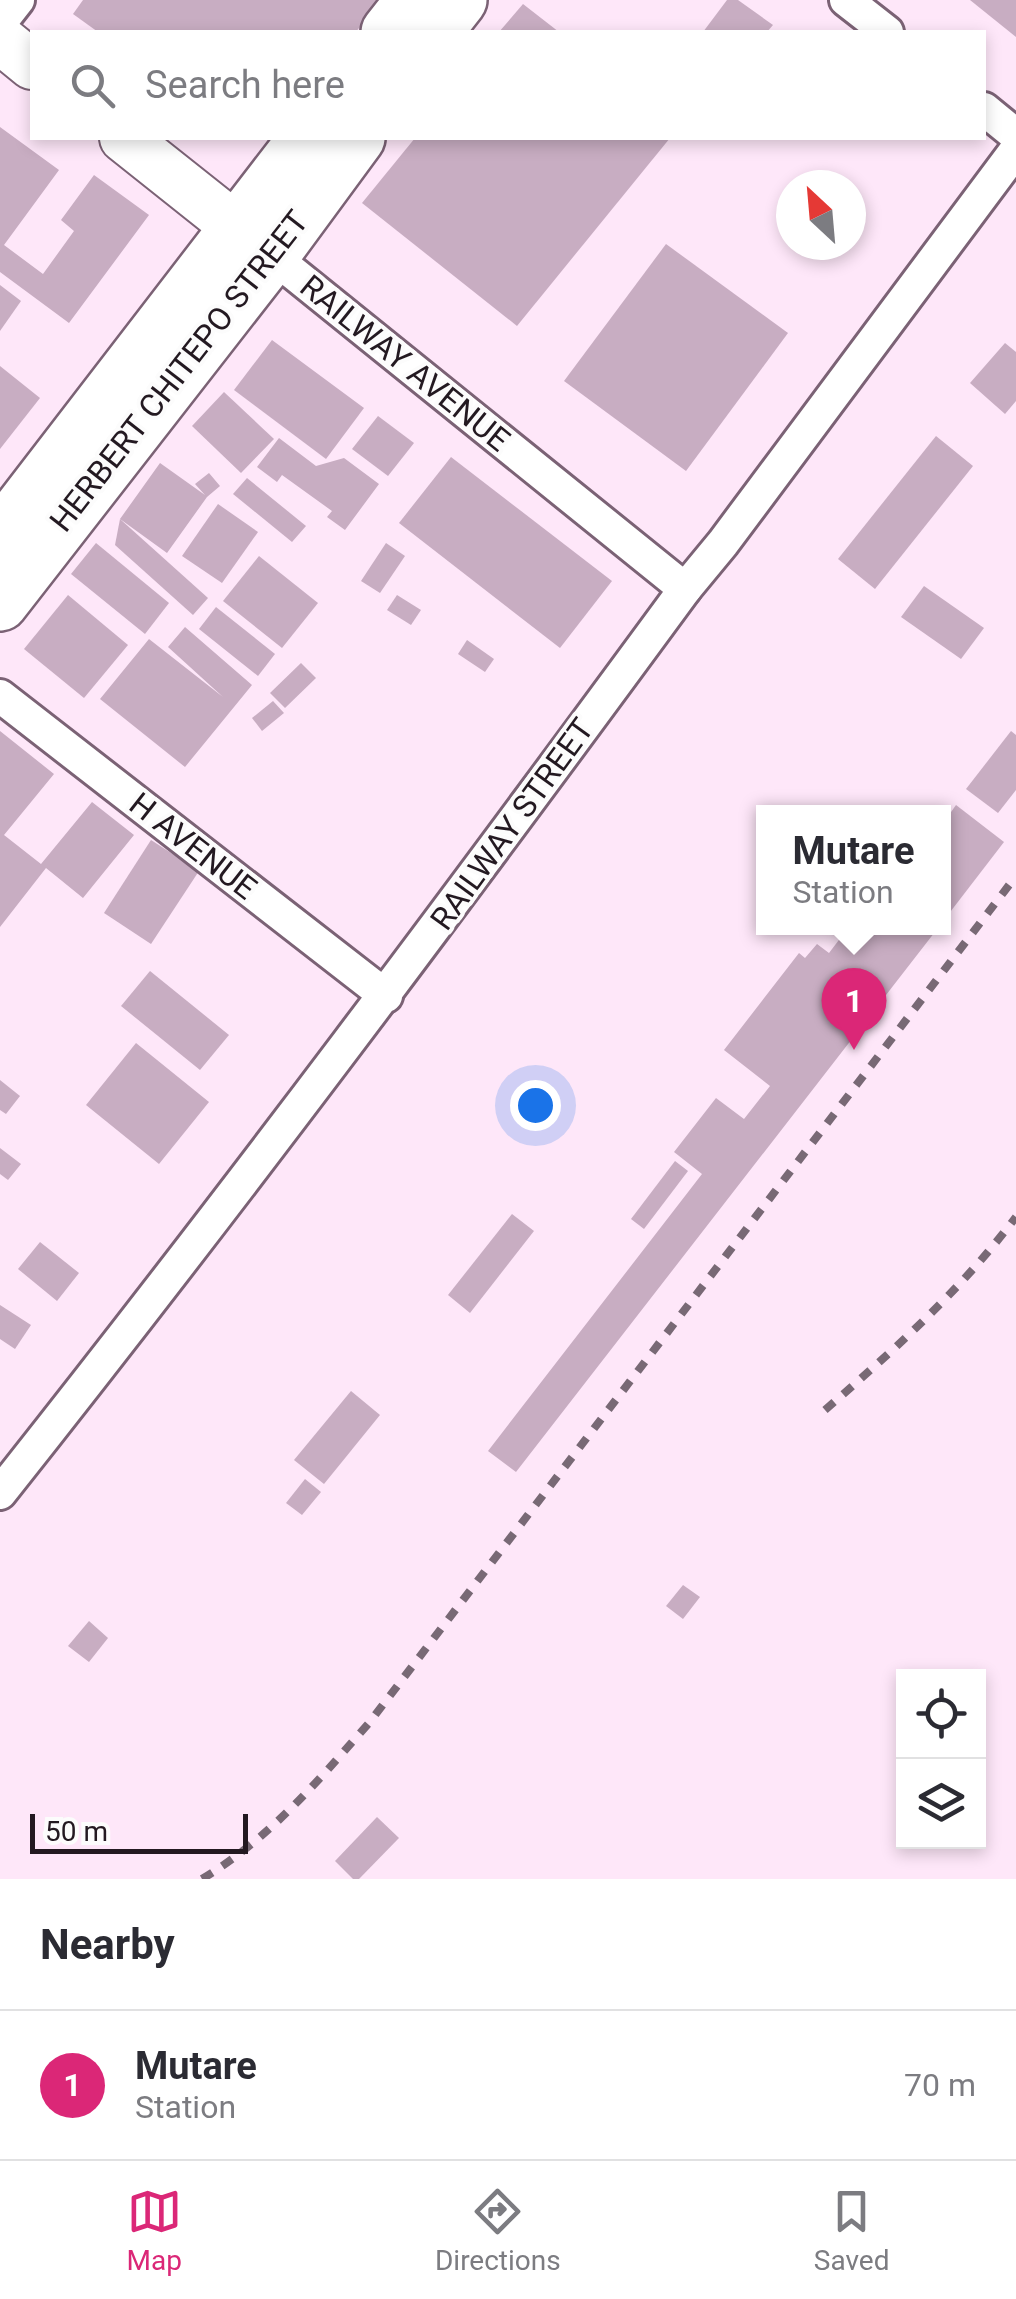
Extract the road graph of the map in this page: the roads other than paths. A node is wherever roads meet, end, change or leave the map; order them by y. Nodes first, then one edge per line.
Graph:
1 (18, 0) edge
2 (414, 0) edge
3 (459, 0) edge
4 (846, 0) edge
5 (0, 24) edge
6 (391, 30) edge
7 (436, 30) edge
8 (884, 30) edge
9 (0, 39) edge
10 (30, 63) edge
11 (986, 111) edge
12 (1016, 134) edge
13 (127, 140) edge
14 (306, 140) edge
15 (355, 140) edge
16 (1016, 150) edge
17 (254, 241) junction
18 (0, 537) edge
19 (685, 589) junction
20 (0, 603) edge
21 (0, 696) edge
22 (386, 996) junction
23 (0, 1494) edge

1 - 5 street
2 - 6 highway
3 - 7 highway
4 - 8 street
9 - 10 main road
11 - 12 street
13 - 17 main road, RAILWAY AVENUE
14 - 17 highway, HERBERT CHITEPO STREET
15 - 17 highway, HERBERT CHITEPO STREET
16 - 19 street, RAILWAY STREET
17 - 18 highway, HERBERT CHITEPO STREET
17 - 19 street, RAILWAY AVENUE
17 - 20 highway, HERBERT CHITEPO STREET
19 - 22 street, RAILWAY STREET
21 - 22 street, H AVENUE
22 - 23 street, RAILWAY STREET

